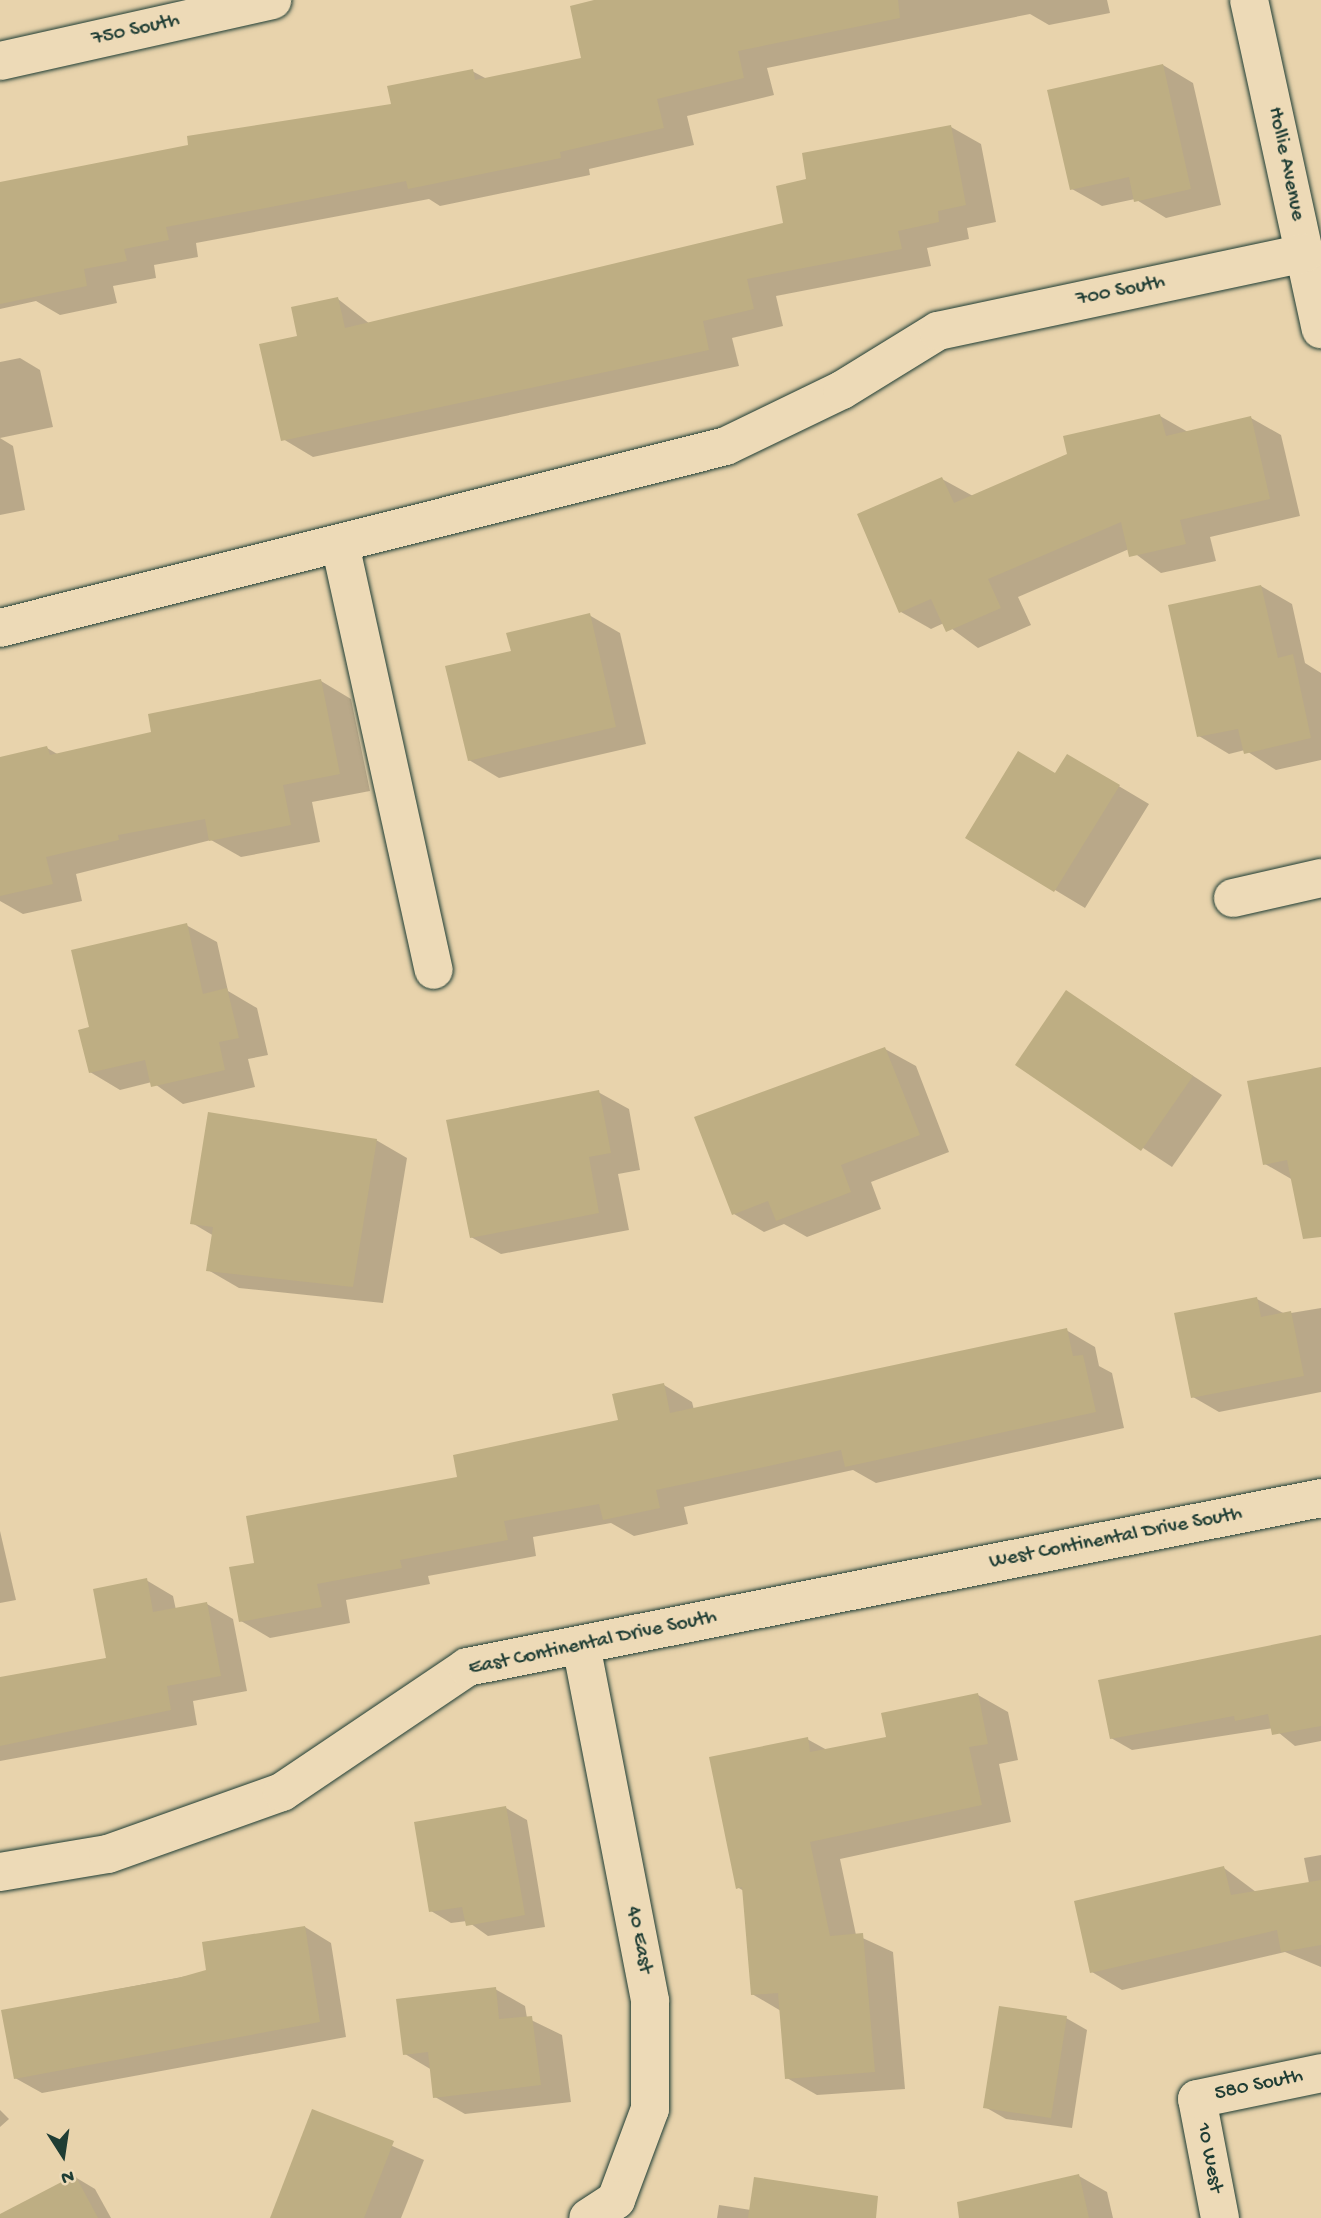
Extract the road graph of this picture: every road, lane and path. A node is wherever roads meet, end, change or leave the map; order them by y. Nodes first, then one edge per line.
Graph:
1 (272, 0) edge
2 (1249, 0) edge
3 (0, 61) edge
4 (1304, 253) junction
5 (1321, 329) edge
6 (340, 544) junction
7 (0, 628) edge
8 (1321, 878) edge
9 (1233, 898) dead end
10 (434, 971) dead end
11 (1321, 1498) edge
12 (911, 1579) joint
13 (581, 1645) junction
14 (0, 1872) edge
15 (1321, 2073) edge
16 (1197, 2099) joint
17 (588, 2218) edge
18 (1220, 2218) edge

1 - 3 street, 750 South
2 - 4 street, Hollie Avenue
4 - 5 street, Hollie Avenue
4 - 6 street, 700 South
6 - 7 street, 700 South
6 - 10 street
8 - 9 street
11 - 12 street, West Continental Drive South
12 - 13 street, East Continental Drive South
13 - 14 street, East Continental Drive South
13 - 17 street, 40 East
15 - 16 street, 580 South
16 - 18 street, 10 West

